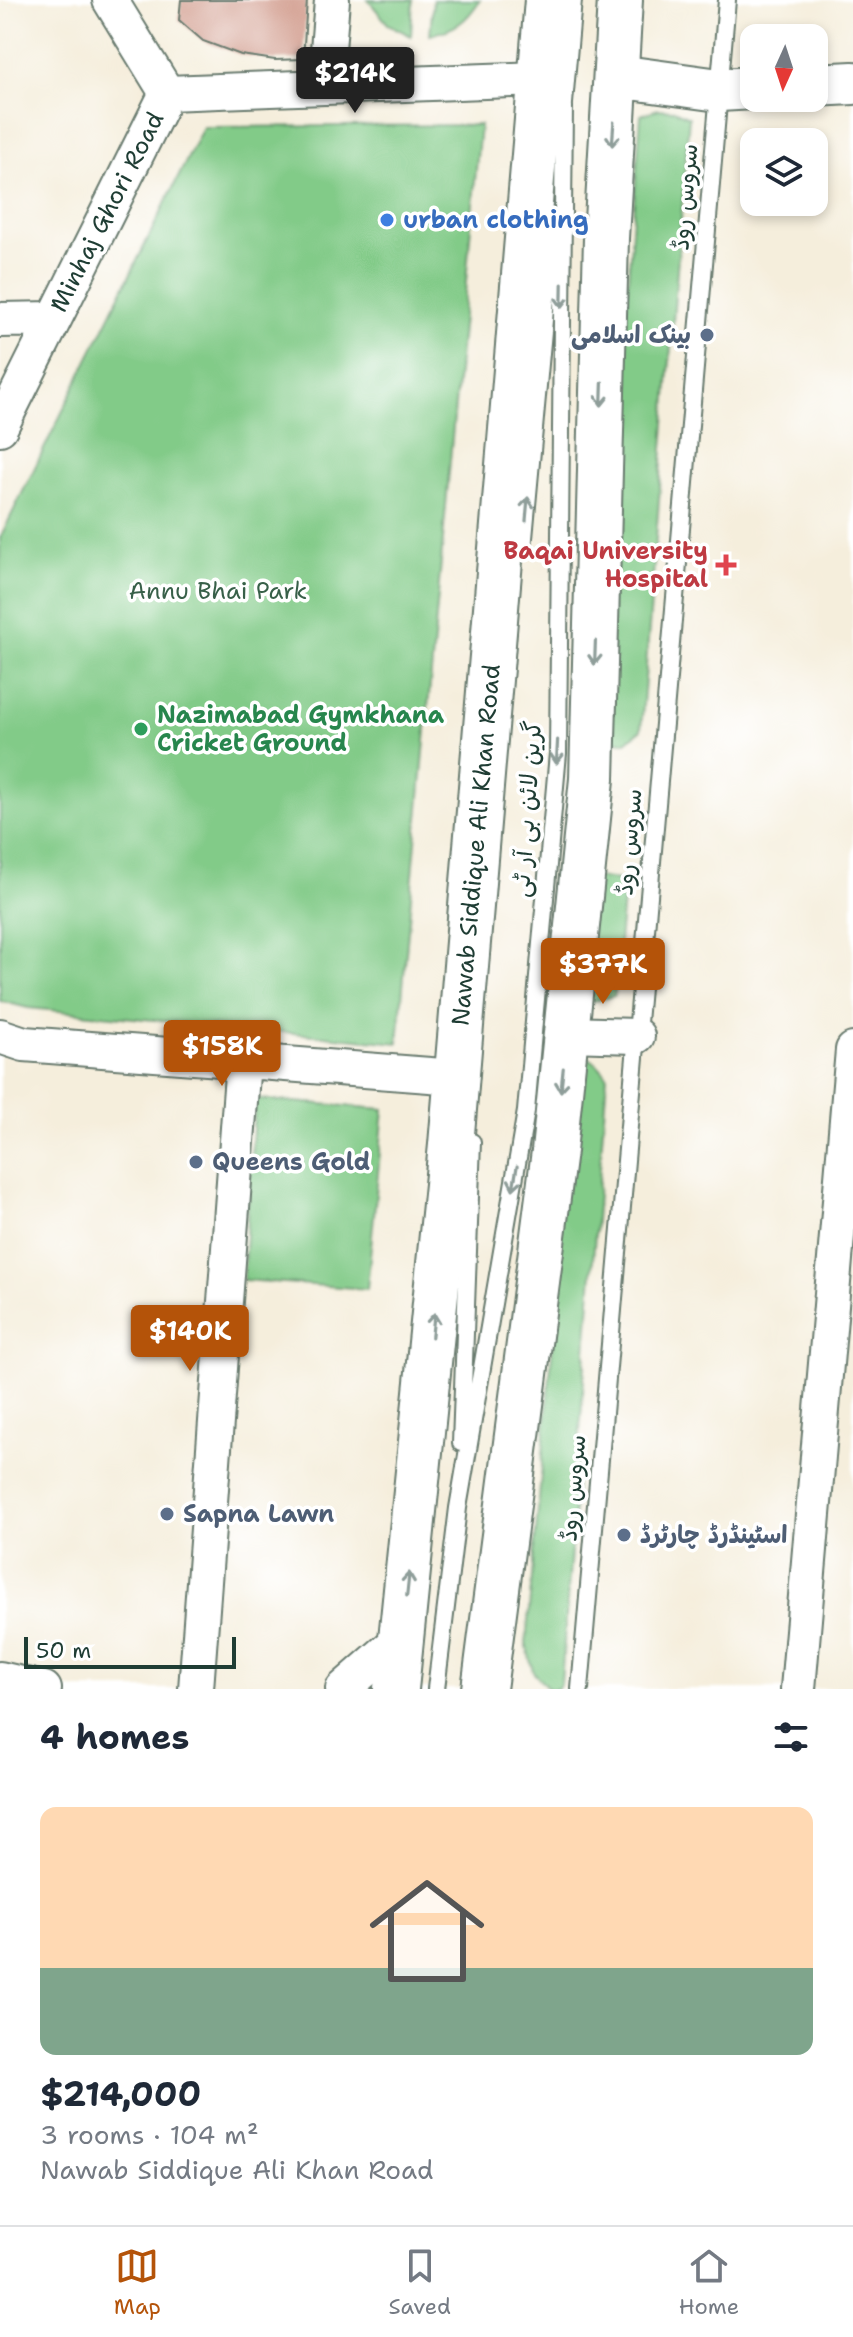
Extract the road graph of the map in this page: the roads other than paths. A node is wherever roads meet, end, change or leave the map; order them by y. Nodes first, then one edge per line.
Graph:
1 (110, 0) edge
2 (332, 0) edge
3 (547, 0) edge
4 (573, 0) edge
5 (620, 0) edge
6 (727, 0) edge
7 (617, 76) junction
8 (853, 83) edge
9 (828, 84) edge
10 (325, 87) junction
11 (736, 89) edge
12 (552, 92) junction
13 (167, 93) junction
14 (53, 319) junction
15 (0, 320) edge
16 (0, 428) edge
17 (522, 560) dead end
18 (567, 1034) junction
19 (0, 1036) edge
20 (637, 1036) junction
21 (853, 1050) edge
22 (243, 1061) junction
23 (456, 1077) junction
24 (473, 1121) dead end
25 (458, 1508) junction
26 (400, 1639) junction
27 (0, 1679) edge
28 (44, 1689) edge
29 (196, 1689) edge
30 (343, 1689) edge
31 (396, 1689) edge
32 (436, 1689) edge
33 (484, 1689) edge
34 (580, 1689) edge
35 (798, 1689) edge

1 - 13 street, Minhaj Ghori Road
2 - 10 street
3 - 12 main road, Nawab Siddique Ali Khan Road
4 - 12 lane, گرین لائن بی آر ٹی
5 - 7 main road
6 - 11 lane, سروس روڈ
7 - 11 street
7 -> 18 main road
8 - 9 street
10 - 12 street
10 - 13 street
11 - 20 lane, سروس روڈ
17 -> 12 lane, گرین لائن بی آر ٹی
12 - 23 main road, Nawab Siddique Ali Khan Road
12 -> 25 lane, گرین لائن بی آر ٹی
13 - 14 street, Minhaj Ghori Road
14 - 15 street
14 - 16 street, Minhaj Ghori Road
18 - 20 street
18 -> 33 main road
19 - 22 street
20 - 34 lane, سروس روڈ
21 - 35 street
22 - 23 street
22 - 29 street
26 -> 23 main road, Nawab Siddique Ali Khan Road
24 - 25 lane, گرین لائن بی آر ٹی
25 - 32 lane, گرین لائن بی آر ٹی
26 - 30 street
26 - 31 main road, Nawab Siddique Ali Khan Road
27 - 28 street

